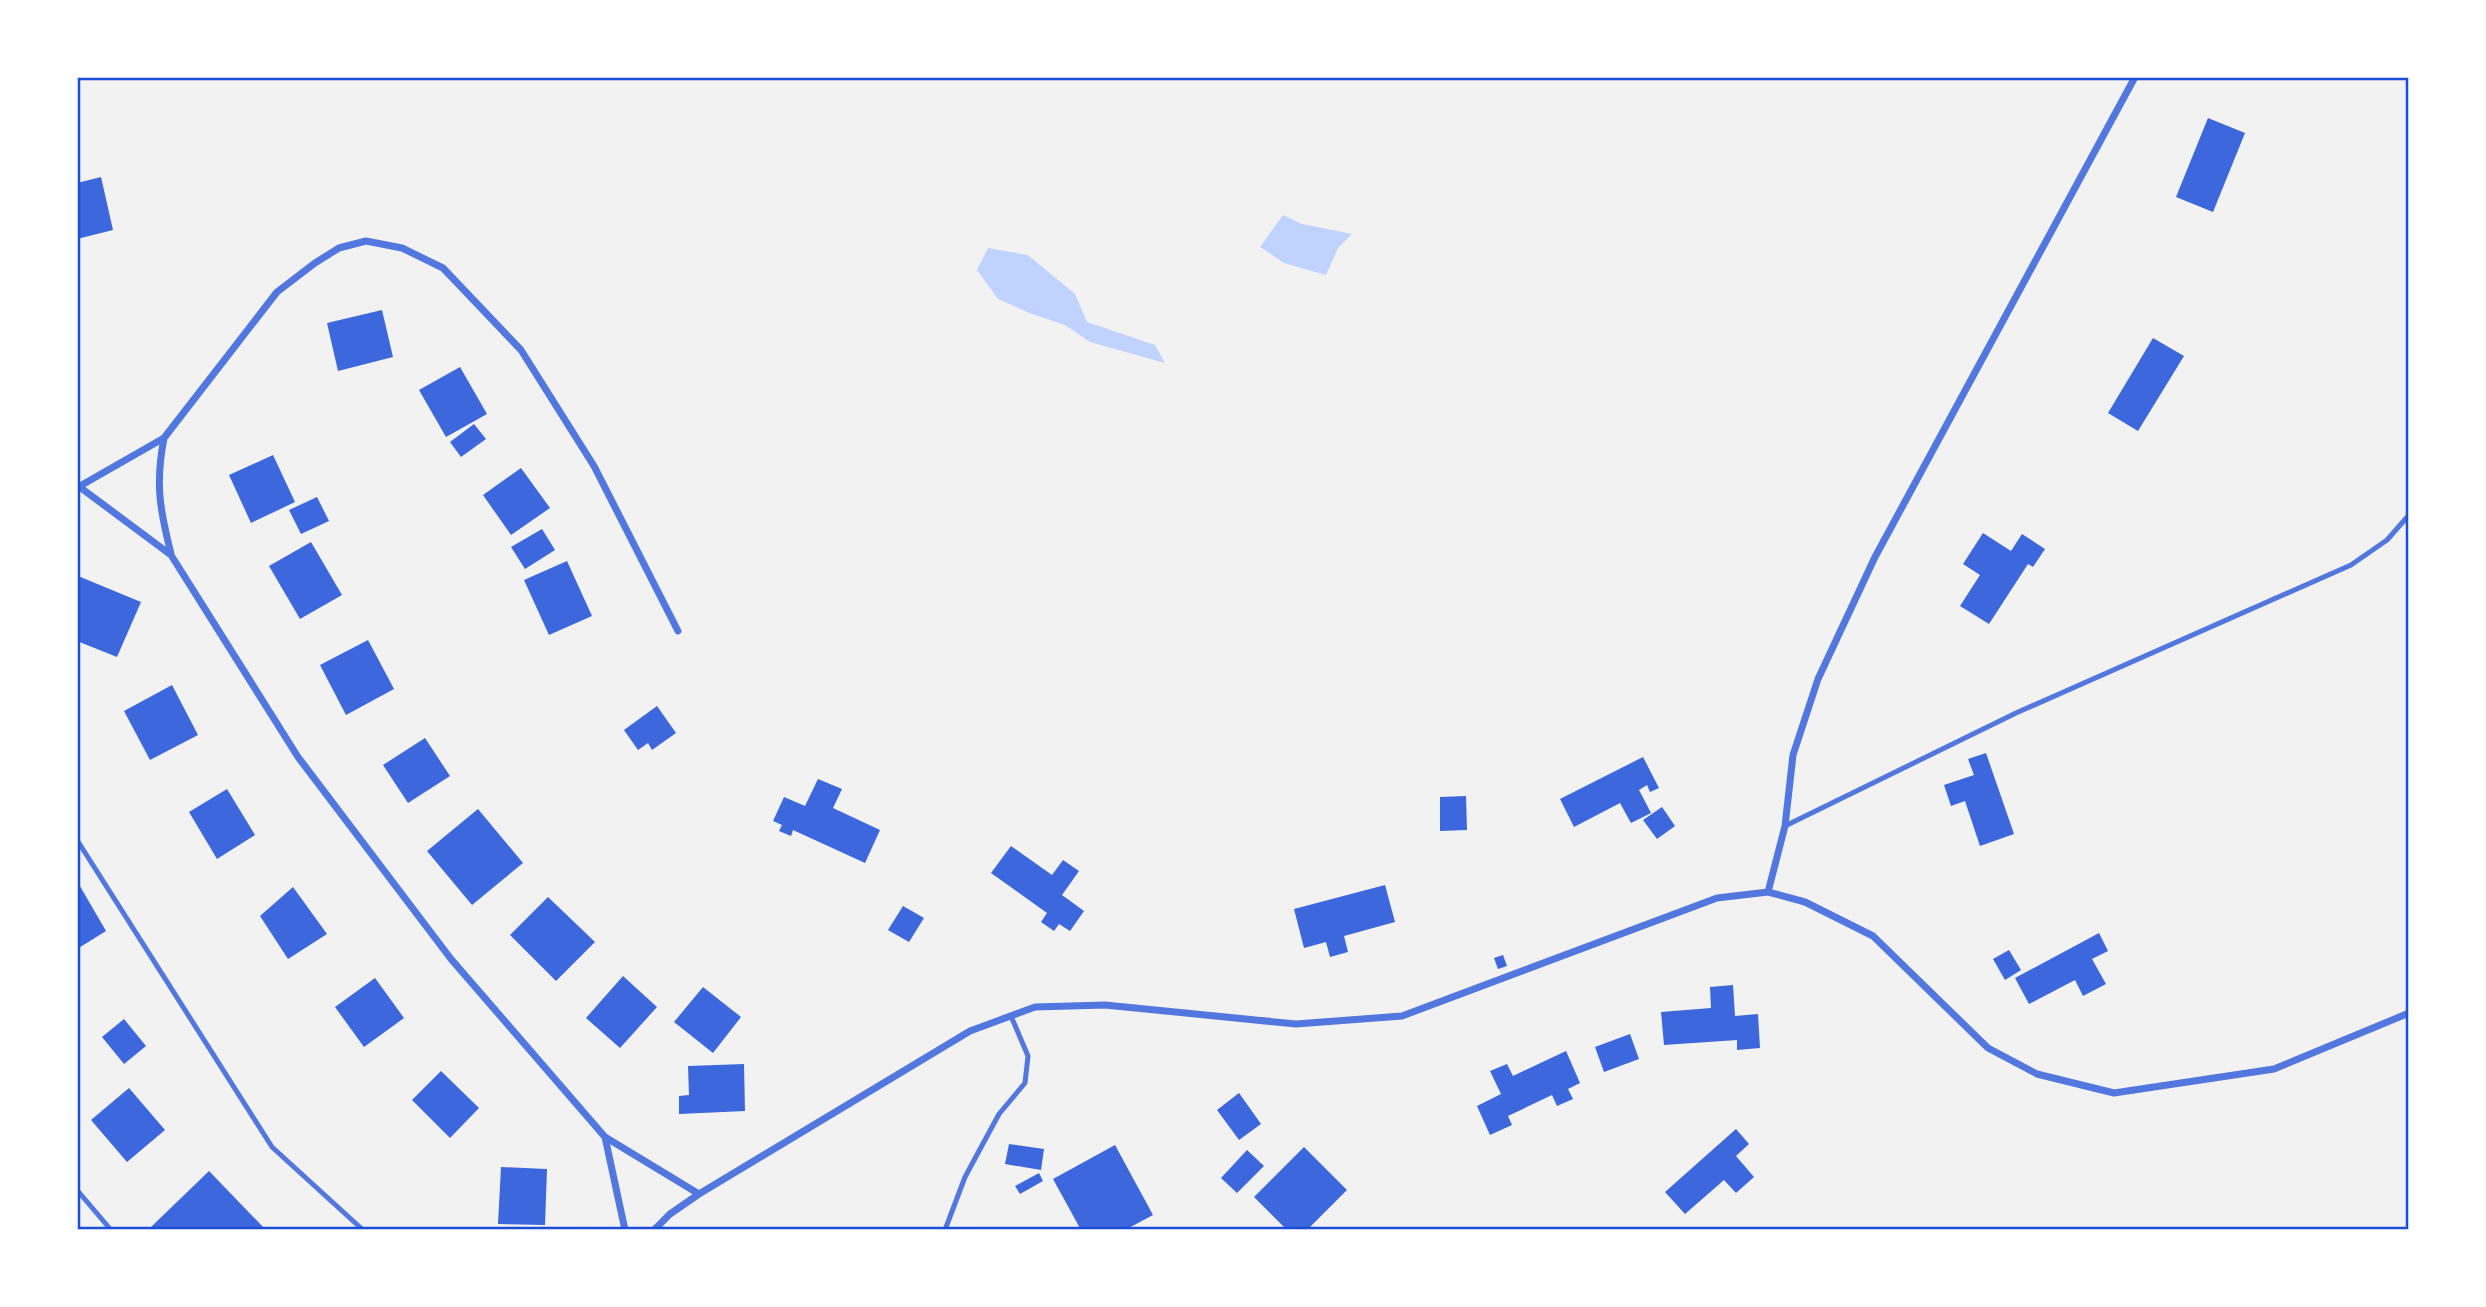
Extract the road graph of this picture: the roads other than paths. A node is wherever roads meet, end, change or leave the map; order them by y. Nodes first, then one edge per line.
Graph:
1 (2135, 77) edge
2 (164, 438) junction
3 (79, 486) edge
4 (2409, 514) edge
5 (171, 555) junction
6 (678, 631) dead end
7 (1785, 825) junction
8 (77, 840) edge
9 (1768, 892) junction
10 (2409, 1013) edge
11 (1011, 1016) junction
12 (604, 1137) junction
13 (77, 1190) edge
14 (699, 1194) junction
15 (111, 1230) edge
16 (363, 1230) edge
17 (625, 1230) edge
18 (654, 1230) edge
19 (945, 1230) edge

1 - 7 street
2 - 3 street
2 - 5 street
2 - 6 street
3 - 5 street
4 - 7 lane
5 - 12 street
7 - 9 street
8 - 16 lane
9 - 10 street
9 - 11 street
11 - 14 street
11 - 19 lane
12 - 14 street
12 - 17 street
13 - 15 lane
14 - 18 street

